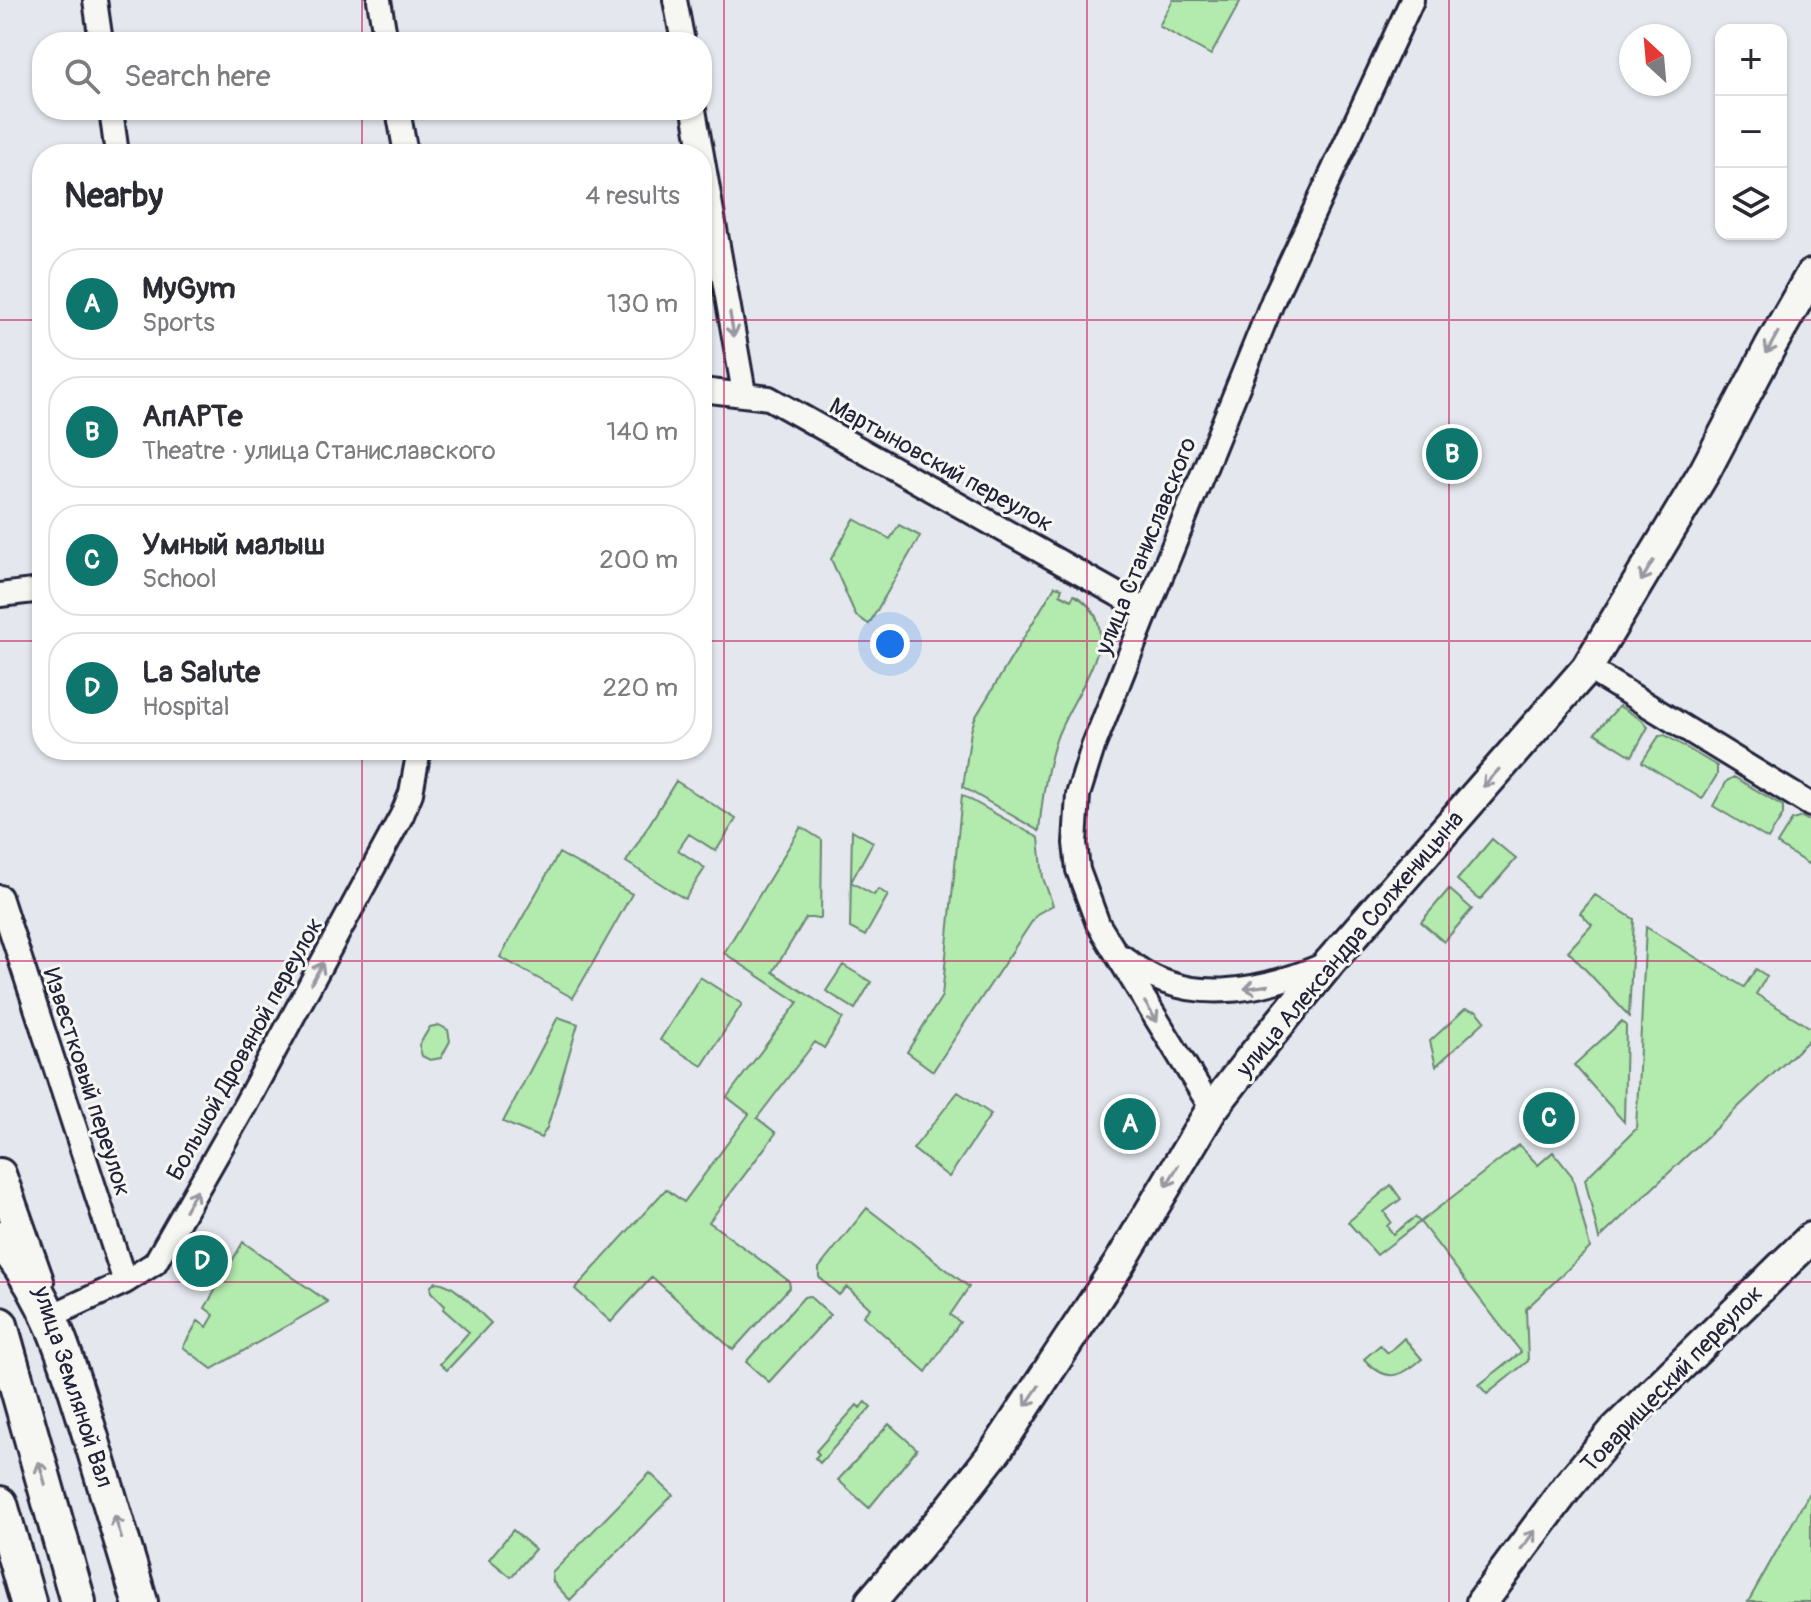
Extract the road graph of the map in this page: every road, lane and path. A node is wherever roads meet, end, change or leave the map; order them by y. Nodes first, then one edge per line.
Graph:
1 (95, 0) edge
2 (379, 0) edge
3 (675, 0) edge
4 (1412, 0) edge
5 (100, 32) edge
6 (384, 32) edge
7 (681, 32) edge
8 (112, 120) edge
9 (400, 120) edge
10 (696, 120) edge
11 (116, 144) edge
12 (404, 144) edge
13 (700, 144) edge
14 (712, 212) edge
15 (1811, 275) edge
16 (712, 391) edge
17 (744, 393) junction
18 (32, 591) edge
19 (0, 595) edge
20 (1147, 611) junction
21 (1587, 668) junction
22 (417, 760) edge
23 (1811, 805) edge
24 (0, 897) edge
25 (1110, 946) junction
26 (1329, 963) junction
27 (1212, 1109) junction
28 (0, 1174) edge
29 (1811, 1238) edge
30 (0, 1239) edge
31 (125, 1282) junction
32 (49, 1313) junction
33 (0, 1325) edge
34 (0, 1504) edge
35 (28, 1602) edge
36 (78, 1602) edge
37 (140, 1602) edge
38 (871, 1602) edge
39 (1482, 1602) edge

1 - 5 street
2 - 6 street
3 - 7 street
4 - 20 street, улица Станиславского
8 - 11 street
9 - 12 street
10 -> 13 street
14 -> 17 street
15 -> 21 main road, улица Александра Солженицына
16 - 17 street, Мартыновский переулок
17 - 20 street, Мартыновский переулок
18 - 19 street
20 - 25 street, улица Станиславского
21 - 23 street
21 -> 26 main road, улица Александра Солженицына
31 -> 22 street, Большой Дровяной переулок
24 - 31 street, Известковый переулок
26 -> 25 street
25 -> 27 street, улица Станиславского
26 - 27 main road, улица Александра Солженицына
27 -> 38 main road, улица Александра Солженицына
28 - 32 main road, улица Земляной Вал
39 -> 29 main road, Товарищеский переулок
30 - 32 main road
31 - 32 street, Большой Дровяной переулок
37 -> 32 main road, улица Земляной Вал
36 -> 33 main road, улица Земляной Вал
34 - 35 main road

